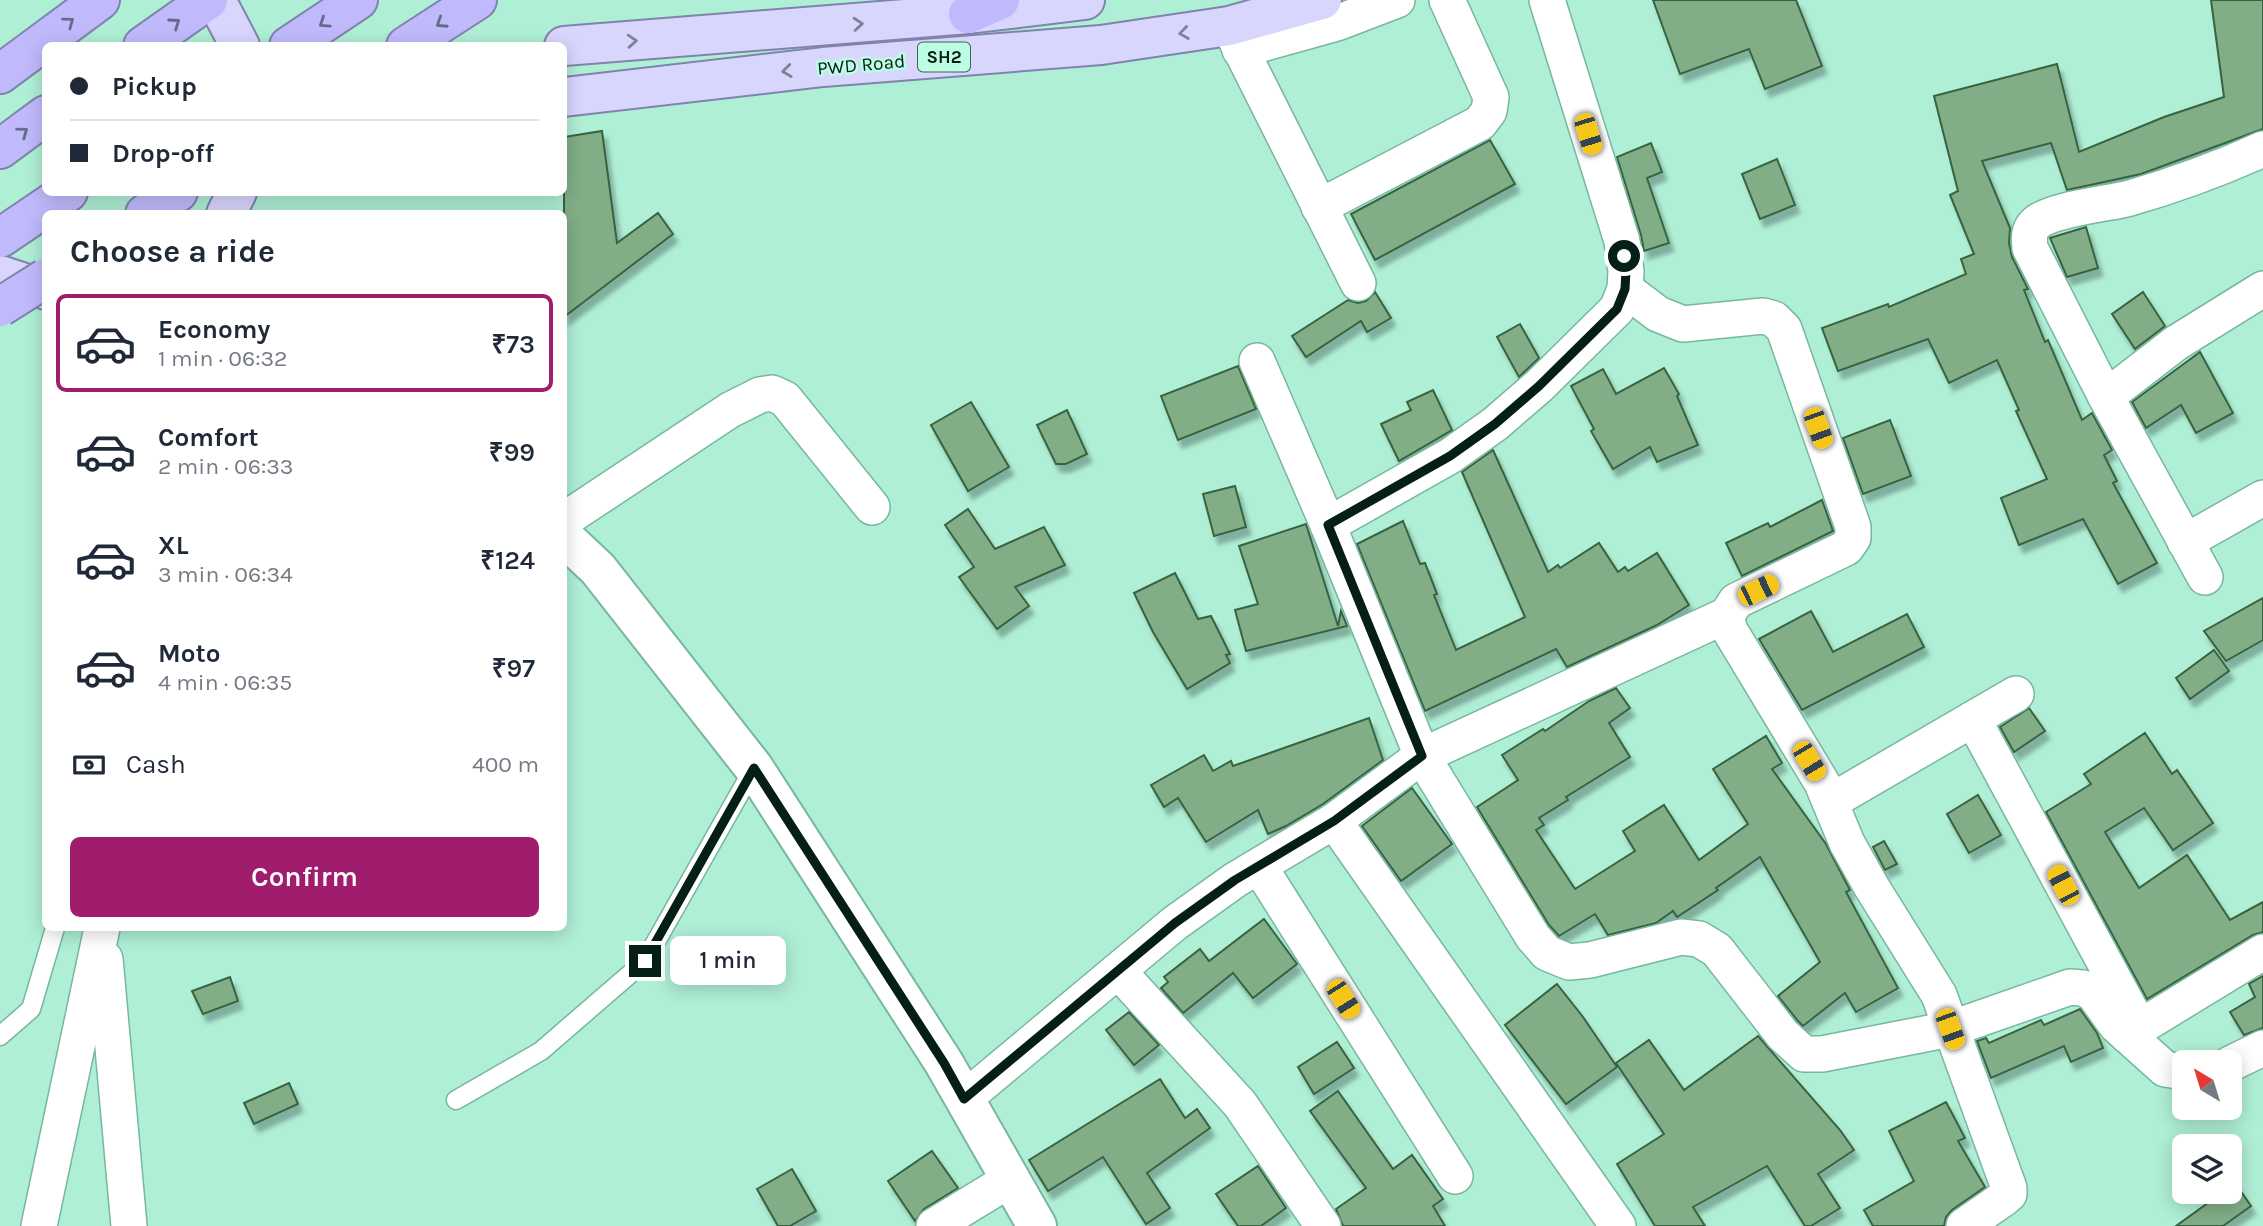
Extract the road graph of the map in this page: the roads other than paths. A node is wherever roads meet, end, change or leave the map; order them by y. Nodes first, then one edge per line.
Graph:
1 (100, 0) edge
2 (208, 0) edge
3 (216, 0) edge
4 (358, 0) edge
5 (477, 0) edge
6 (1086, 0) edge
7 (1322, 0) edge
8 (1397, 0) edge
9 (1447, 0) edge
10 (1547, 0) edge
11 (984, 7) edge
12 (1234, 38) junction
13 (43, 42) edge
14 (149, 42) edge
15 (238, 42) edge
16 (295, 42) edge
17 (412, 42) edge
18 (42, 43) edge
19 (567, 46) edge
20 (0, 74) edge
21 (567, 97) edge
22 (42, 118) edge
23 (0, 149) edge
24 (2263, 149) edge
25 (62, 196) edge
26 (172, 196) edge
27 (1319, 207) junction
28 (151, 210) edge
29 (0, 238) edge
30 (0, 275) edge
31 (42, 281) edge
32 (1357, 283) dead end
33 (42, 289) edge
34 (1625, 289) junction
35 (2263, 289) edge
36 (0, 307) edge
37 (1257, 361) dead end
38 (2106, 397) junction
39 (2263, 498) edge
40 (872, 507) dead end
41 (567, 518) edge
42 (1328, 525) junction
43 (567, 540) edge
44 (2185, 541) junction
45 (2205, 577) dead end
46 (1727, 615) junction
47 (2016, 694) dead end
48 (1973, 719) junction
49 (1422, 756) junction
50 (754, 768) junction
51 (1830, 802) junction
52 (1334, 821) junction
53 (1259, 866) junction
54 (53, 931) edge
55 (101, 931) edge
56 (102, 931) edge
57 (2263, 952) edge
58 (1118, 971) junction
59 (1950, 1029) junction
60 (2133, 1031) junction
61 (0, 1036) edge
62 (2263, 1048) edge
63 (2242, 1058) edge
64 (2172, 1070) edge
65 (964, 1099) junction
66 (456, 1100) dead end
67 (1455, 1176) dead end
68 (1011, 1179) junction
69 (39, 1226) edge
70 (128, 1226) edge
71 (934, 1226) edge
72 (1038, 1226) edge
73 (1324, 1226) edge
74 (1618, 1226) edge
75 (1964, 1226) edge

13 -> 1 highway
14 -> 2 highway
3 - 15 main road
4 -> 16 highway
5 -> 17 highway
6 - 11 main road, SH2
7 - 12 main road, PWD Road / SH2
8 - 12 street
9 - 27 street
10 - 34 street
19 -> 11 main road, SH2
12 -> 21 main road, PWD Road / SH2
12 - 27 street
20 -> 18 highway
23 -> 22 highway
24 - 38 street
25 - 29 highway
26 - 28 highway
27 - 32 street
30 - 33 main road
31 - 36 highway, bridge
34 - 42 street
34 - 46 street
35 - 38 street
37 - 42 street
38 - 44 street
39 - 44 street
40 - 41 street
42 - 49 street
43 - 50 street
44 - 45 street
46 - 49 street
46 - 51 street
47 - 48 street
48 - 51 street
48 - 60 street
49 - 52 street
49 - 59 street
50 - 65 street
50 - 66 lane
51 - 59 street
52 - 53 street
52 - 74 street
53 - 58 street
53 - 67 street
54 - 61 lane
55 - 69 street
56 - 70 street
57 - 60 street
58 - 65 street
58 - 73 street
59 - 60 street
59 - 75 street
60 - 64 street
62 - 63 street
65 - 68 street
68 - 71 street
68 - 72 street

